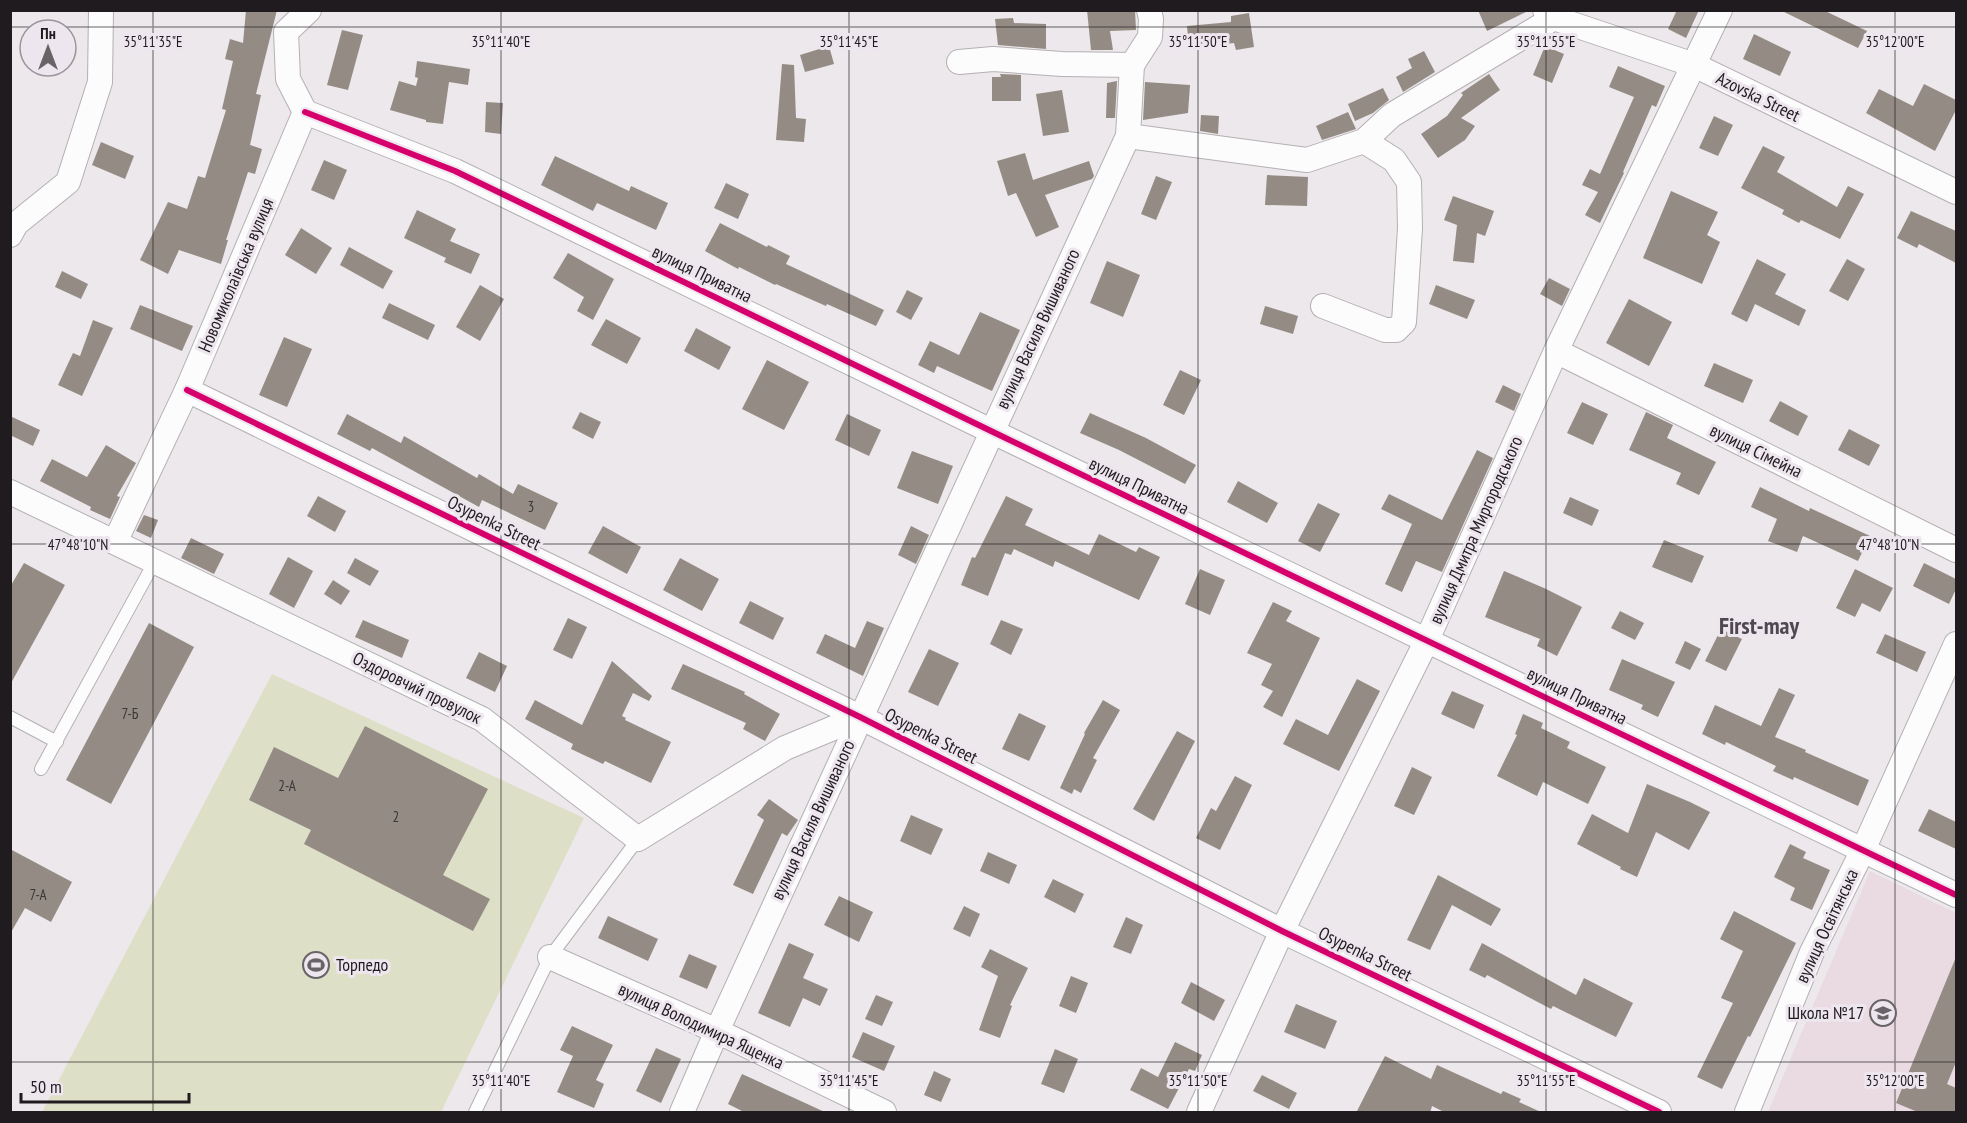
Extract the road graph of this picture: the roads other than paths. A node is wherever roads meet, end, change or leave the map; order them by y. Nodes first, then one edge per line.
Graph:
1 (101, 10) edge
2 (309, 10) edge
3 (1149, 10) edge
4 (1720, 10) edge
5 (1550, 14) edge
6 (958, 62) dead end
7 (1132, 65) junction
8 (1694, 65) junction
9 (305, 112) junction
10 (1128, 136) junction
11 (1364, 141) junction
12 (1956, 192) edge
13 (12, 227) edge
14 (1323, 306) dead end
15 (1556, 351) junction
16 (187, 390) junction
17 (991, 431) junction
18 (10, 492) edge
19 (115, 542) junction
20 (1956, 550) edge
21 (155, 561) junction
22 (1427, 640) junction
23 (1956, 644) edge
24 (10, 717) edge
25 (860, 717) junction
26 (57, 742) junction
27 (41, 769) dead end
28 (638, 839) junction
29 (1863, 850) junction
30 (1956, 895) edge
31 (1282, 931) junction
32 (550, 957) junction
33 (717, 1031) junction
34 (475, 1113) edge
35 (682, 1113) edge
36 (884, 1113) edge
37 (1199, 1113) edge
38 (1659, 1113) edge
39 (1747, 1113) edge

1 - 13 street
2 - 9 street
3 - 7 street
4 - 8 street, вулиця Дмитра Миргородського
5 - 8 street, Azovska Street
5 - 11 street
6 - 7 street
7 - 10 street
8 - 12 street, Azovska Street
8 - 15 street, вулиця Дмитра Миргородського
9 - 16 street, Новомиколаївська вулиця
9 - 17 street, вулиця Приватна
10 - 11 street
10 - 17 street, вулиця Василя Вишиваного
11 - 14 street
15 - 20 street, вулиця Сімейна
15 - 22 street, вулиця Дмитра Миргородського
16 - 19 street, Новомиколаївська вулиця
16 - 25 street, Osypenka Street
17 - 22 street, вулиця Приватна
17 - 25 street, вулиця Василя Вишиваного
18 - 19 street, Оздоровчий провулок
19 - 21 street, Оздоровчий провулок
21 - 26 lane
21 - 28 street, Оздоровчий провулок
22 - 29 street, вулиця Приватна
22 - 31 street, вулиця Дмитра Миргородського
23 - 29 street, вулиця Освітянська
24 - 26 lane
25 - 28 street
25 - 31 street, Osypenka Street
25 - 33 street, вулиця Василя Вишиваного
26 - 27 lane
28 - 32 lane
29 - 30 street, вулиця Приватна
29 - 39 street, вулиця Освітянська
31 - 37 street, вулиця Дмитра Миргородського
31 - 38 street, Osypenka Street
32 - 33 street, вулиця Володимира Ященка
32 - 34 lane
33 - 35 street, вулиця Василя Вишиваного
33 - 36 street, вулиця Володимира Ященка

